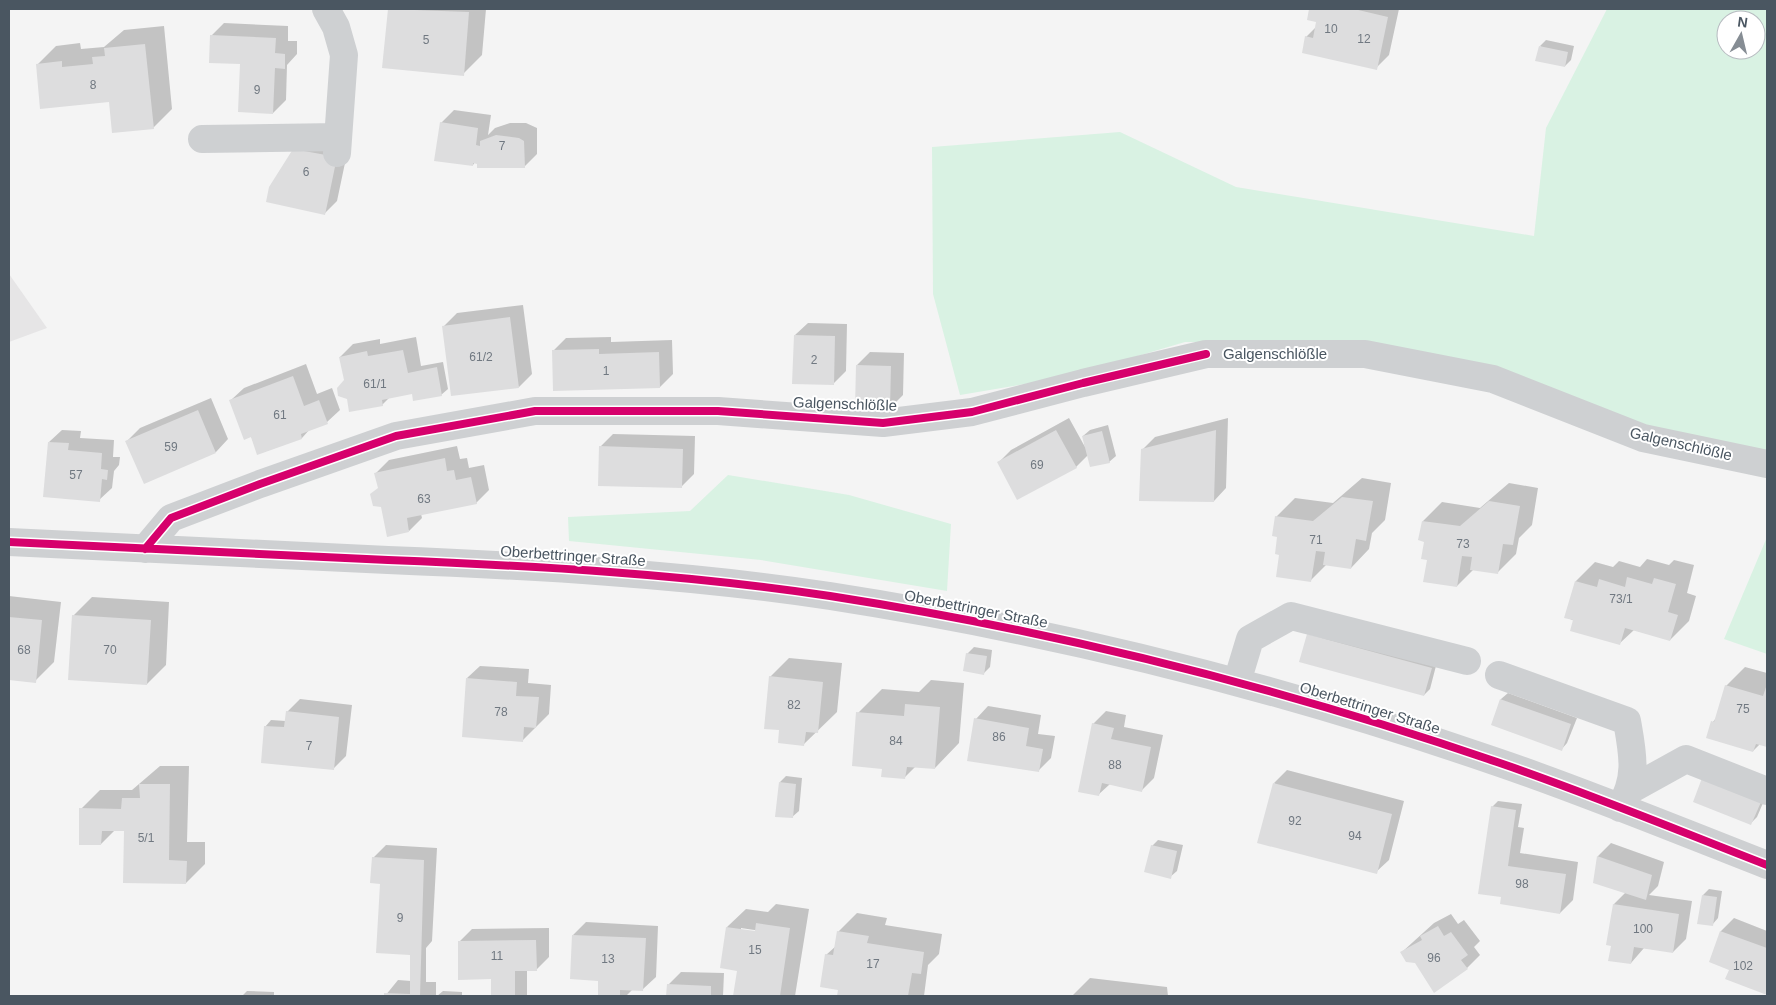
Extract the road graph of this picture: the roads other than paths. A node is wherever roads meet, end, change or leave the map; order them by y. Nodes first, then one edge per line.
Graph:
1 (326, 9) edge
2 (202, 140) dead end
3 (1767, 464) edge
4 (9, 542) edge
5 (145, 549) junction
6 (1467, 661) dead end
7 (1499, 675) dead end
8 (1237, 682) junction
9 (1767, 791) edge
10 (1625, 799) junction
11 (1767, 865) edge

1 - 2 street
3 - 5 street, Galgenschlößle
4 - 5 street, Oberbettringer Straße
5 - 8 street, Oberbettringer Straße
6 - 8 street
7 - 10 street
8 - 10 street, Oberbettringer Straße
9 - 10 street
10 - 11 street, Oberbettringer Straße

